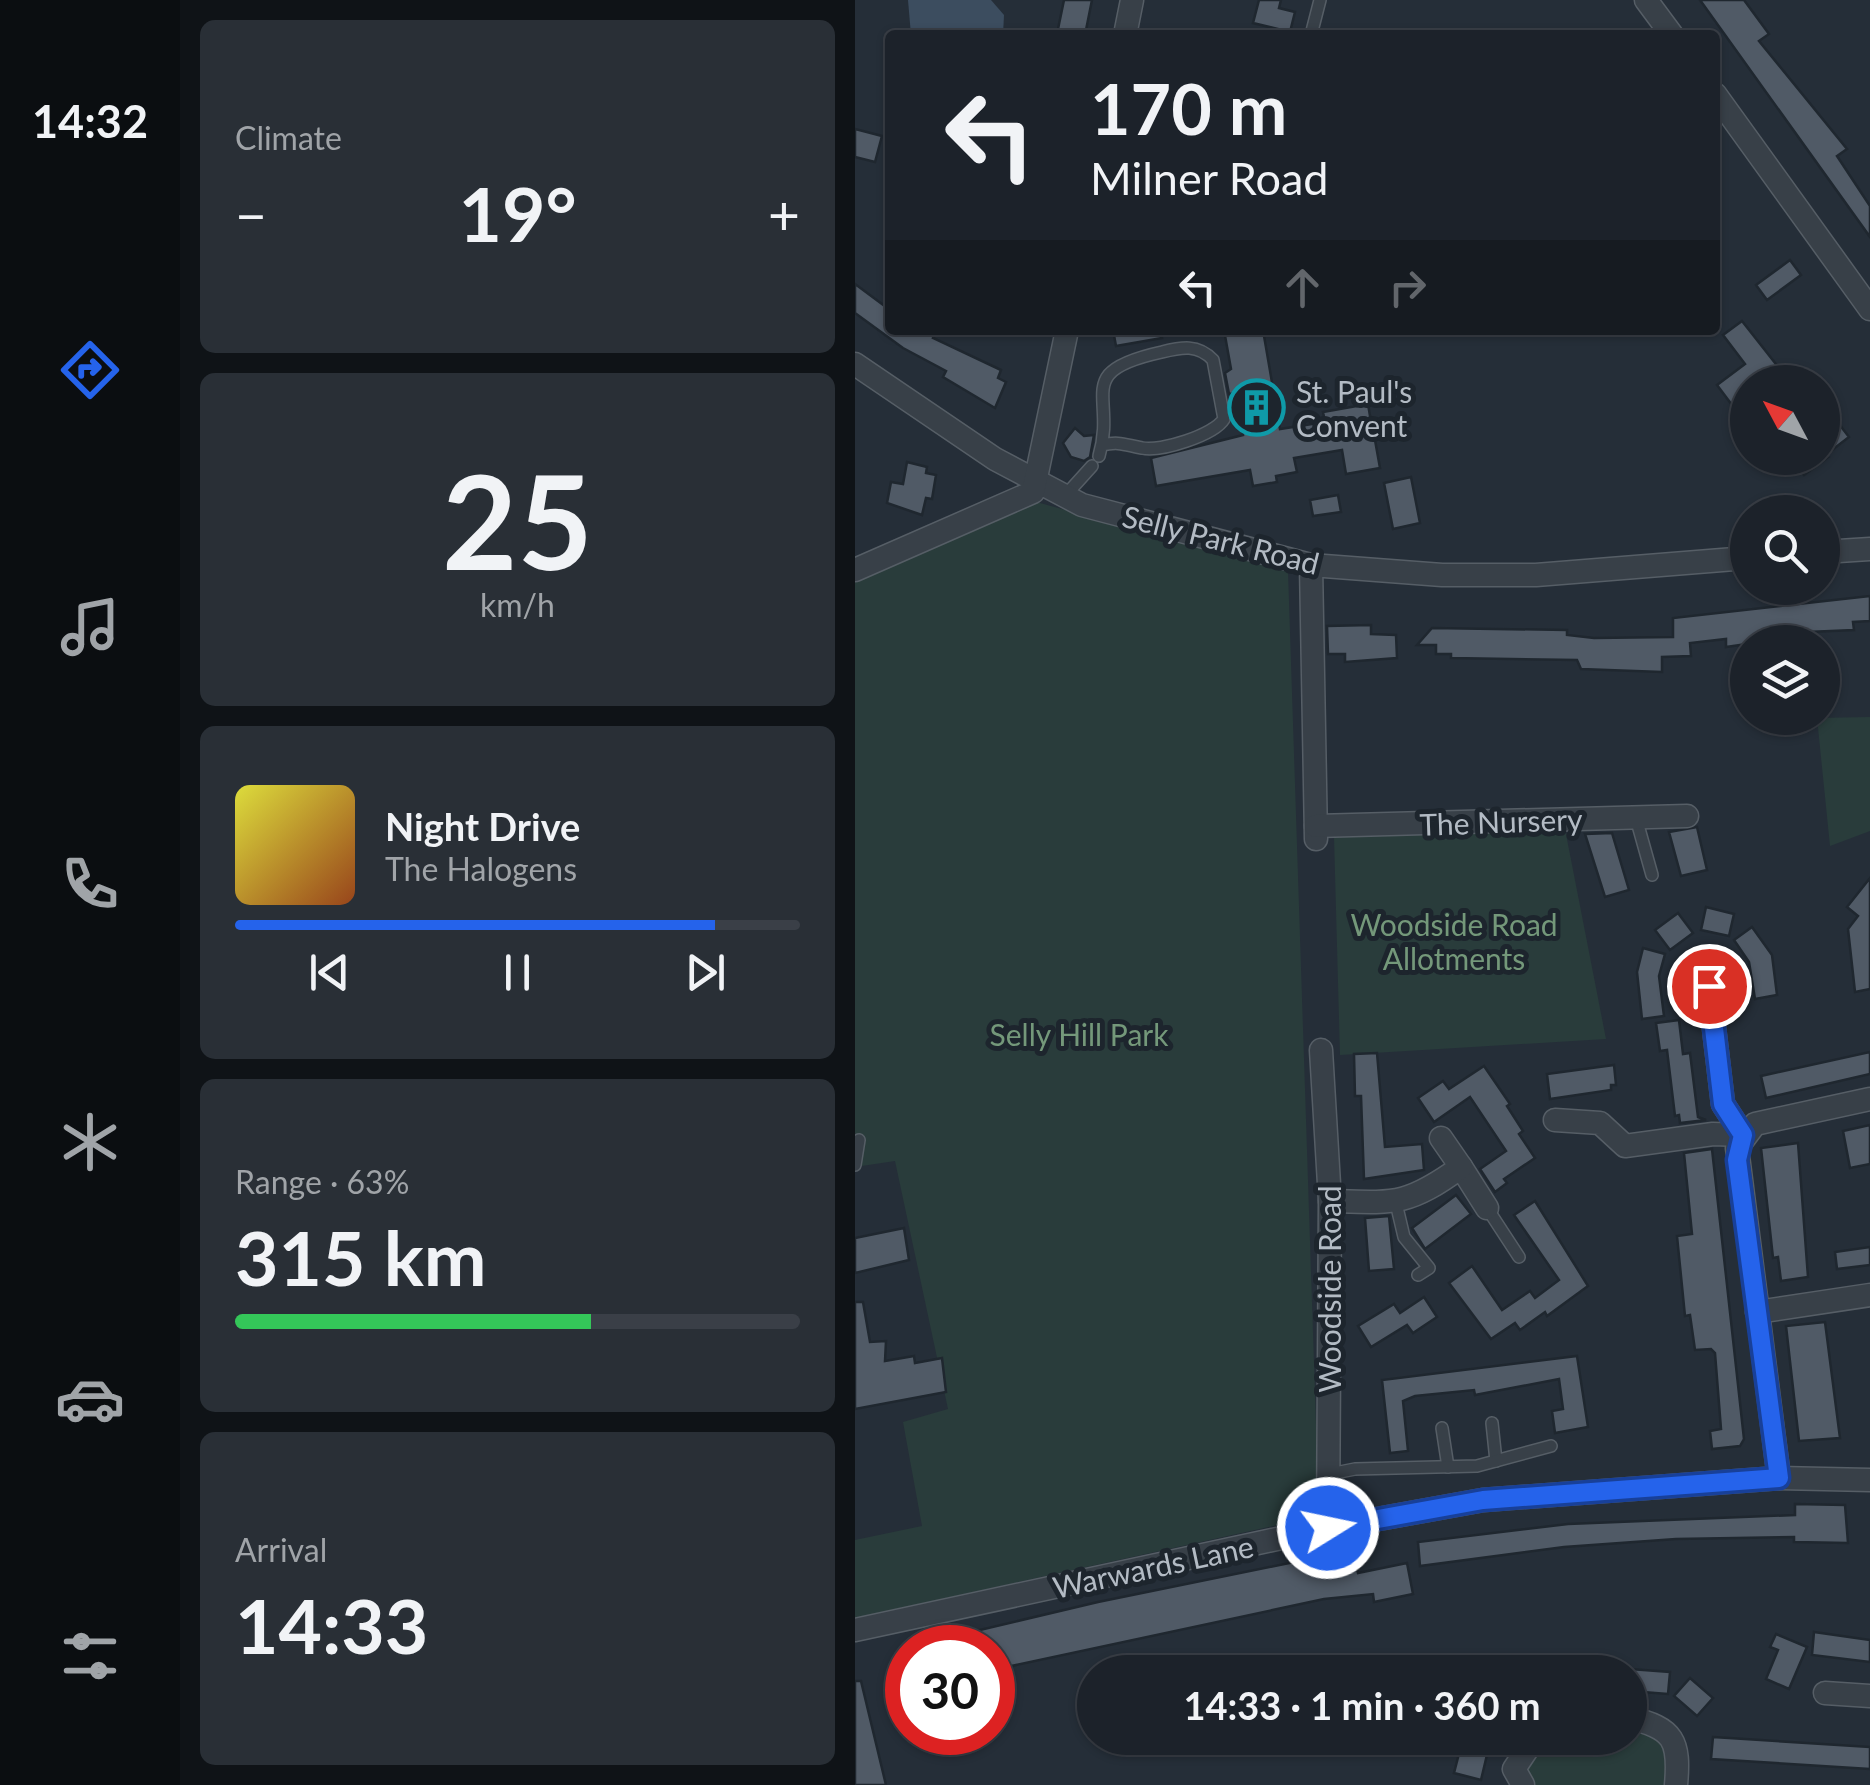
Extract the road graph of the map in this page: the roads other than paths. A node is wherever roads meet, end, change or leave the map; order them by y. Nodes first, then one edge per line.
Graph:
1 (1132, 0) edge
2 (1320, 0) edge
3 (1646, 0) edge
4 (1126, 30) edge
5 (1312, 30) edge
6 (1668, 30) edge
7 (1720, 101) edge
8 (1870, 308) edge
9 (1066, 335) edge
10 (855, 364) edge
11 (1098, 456) junction
12 (1036, 484) junction
13 (1064, 497) junction
14 (1870, 548) edge
15 (1840, 551) edge
16 (1730, 559) edge
17 (1311, 564) junction
18 (855, 570) edge
19 (1687, 816) dead end
20 (1636, 818) junction
21 (1652, 875) dead end
22 (1709, 986) dead end
23 (1321, 1050) dead end
24 (1870, 1099) edge
25 (1555, 1120) dead end
26 (1743, 1135) junction
27 (1441, 1138) dead end
28 (859, 1140) dead end
29 (855, 1165) edge
30 (1461, 1167) junction
31 (1331, 1201) junction
32 (1396, 1203) junction
33 (1487, 1208) joint
34 (1519, 1257) dead end
35 (1419, 1276) dead end
36 (1870, 1295) edge
37 (1757, 1312) junction
38 (1492, 1423) dead end
39 (1442, 1428) dead end
40 (1551, 1446) dead end
41 (1495, 1461) junction
42 (1448, 1468) junction
43 (1330, 1474) junction
44 (1779, 1478) junction
45 (1870, 1480) edge
46 (1328, 1528) junction
47 (855, 1630) edge
48 (1825, 1693) dead end
49 (1870, 1696) edge
50 (1647, 1722) edge
51 (1523, 1755) edge
52 (1523, 1785) edge
53 (1676, 1785) edge

1 - 4 street
2 - 5 lane
3 - 6 street
7 - 8 street
9 - 12 street
10 - 12 street, Selly Park Road
11 - 11 lane
11 - 13 lane
12 - 13 street, Selly Park Road
12 - 18 street
13 - 17 street, Selly Park Road
14 - 15 street
16 - 17 street, Selly Park Road
17 - 20 street, The Nursery
19 - 20 street, The Nursery
20 - 21 lane
22 - 26 street
23 - 31 street, Woodside Road
24 - 26 street
25 - 26 street
26 - 37 street
27 - 30 street
28 - 29 lane
30 - 32 street
30 - 33 street
31 - 32 street
31 - 43 street, Woodside Road
32 - 35 lane
33 - 34 lane
36 - 37 street
37 - 44 street
38 - 41 lane
39 - 42 lane
40 - 41 lane
41 - 42 lane
42 - 43 lane
43 - 46 street, Woodside Road
44 - 45 street, Warwards Lane
44 - 46 street, Warwards Lane
46 - 47 street, Warwards Lane
48 - 49 street
50 - 53 street
51 - 52 street

